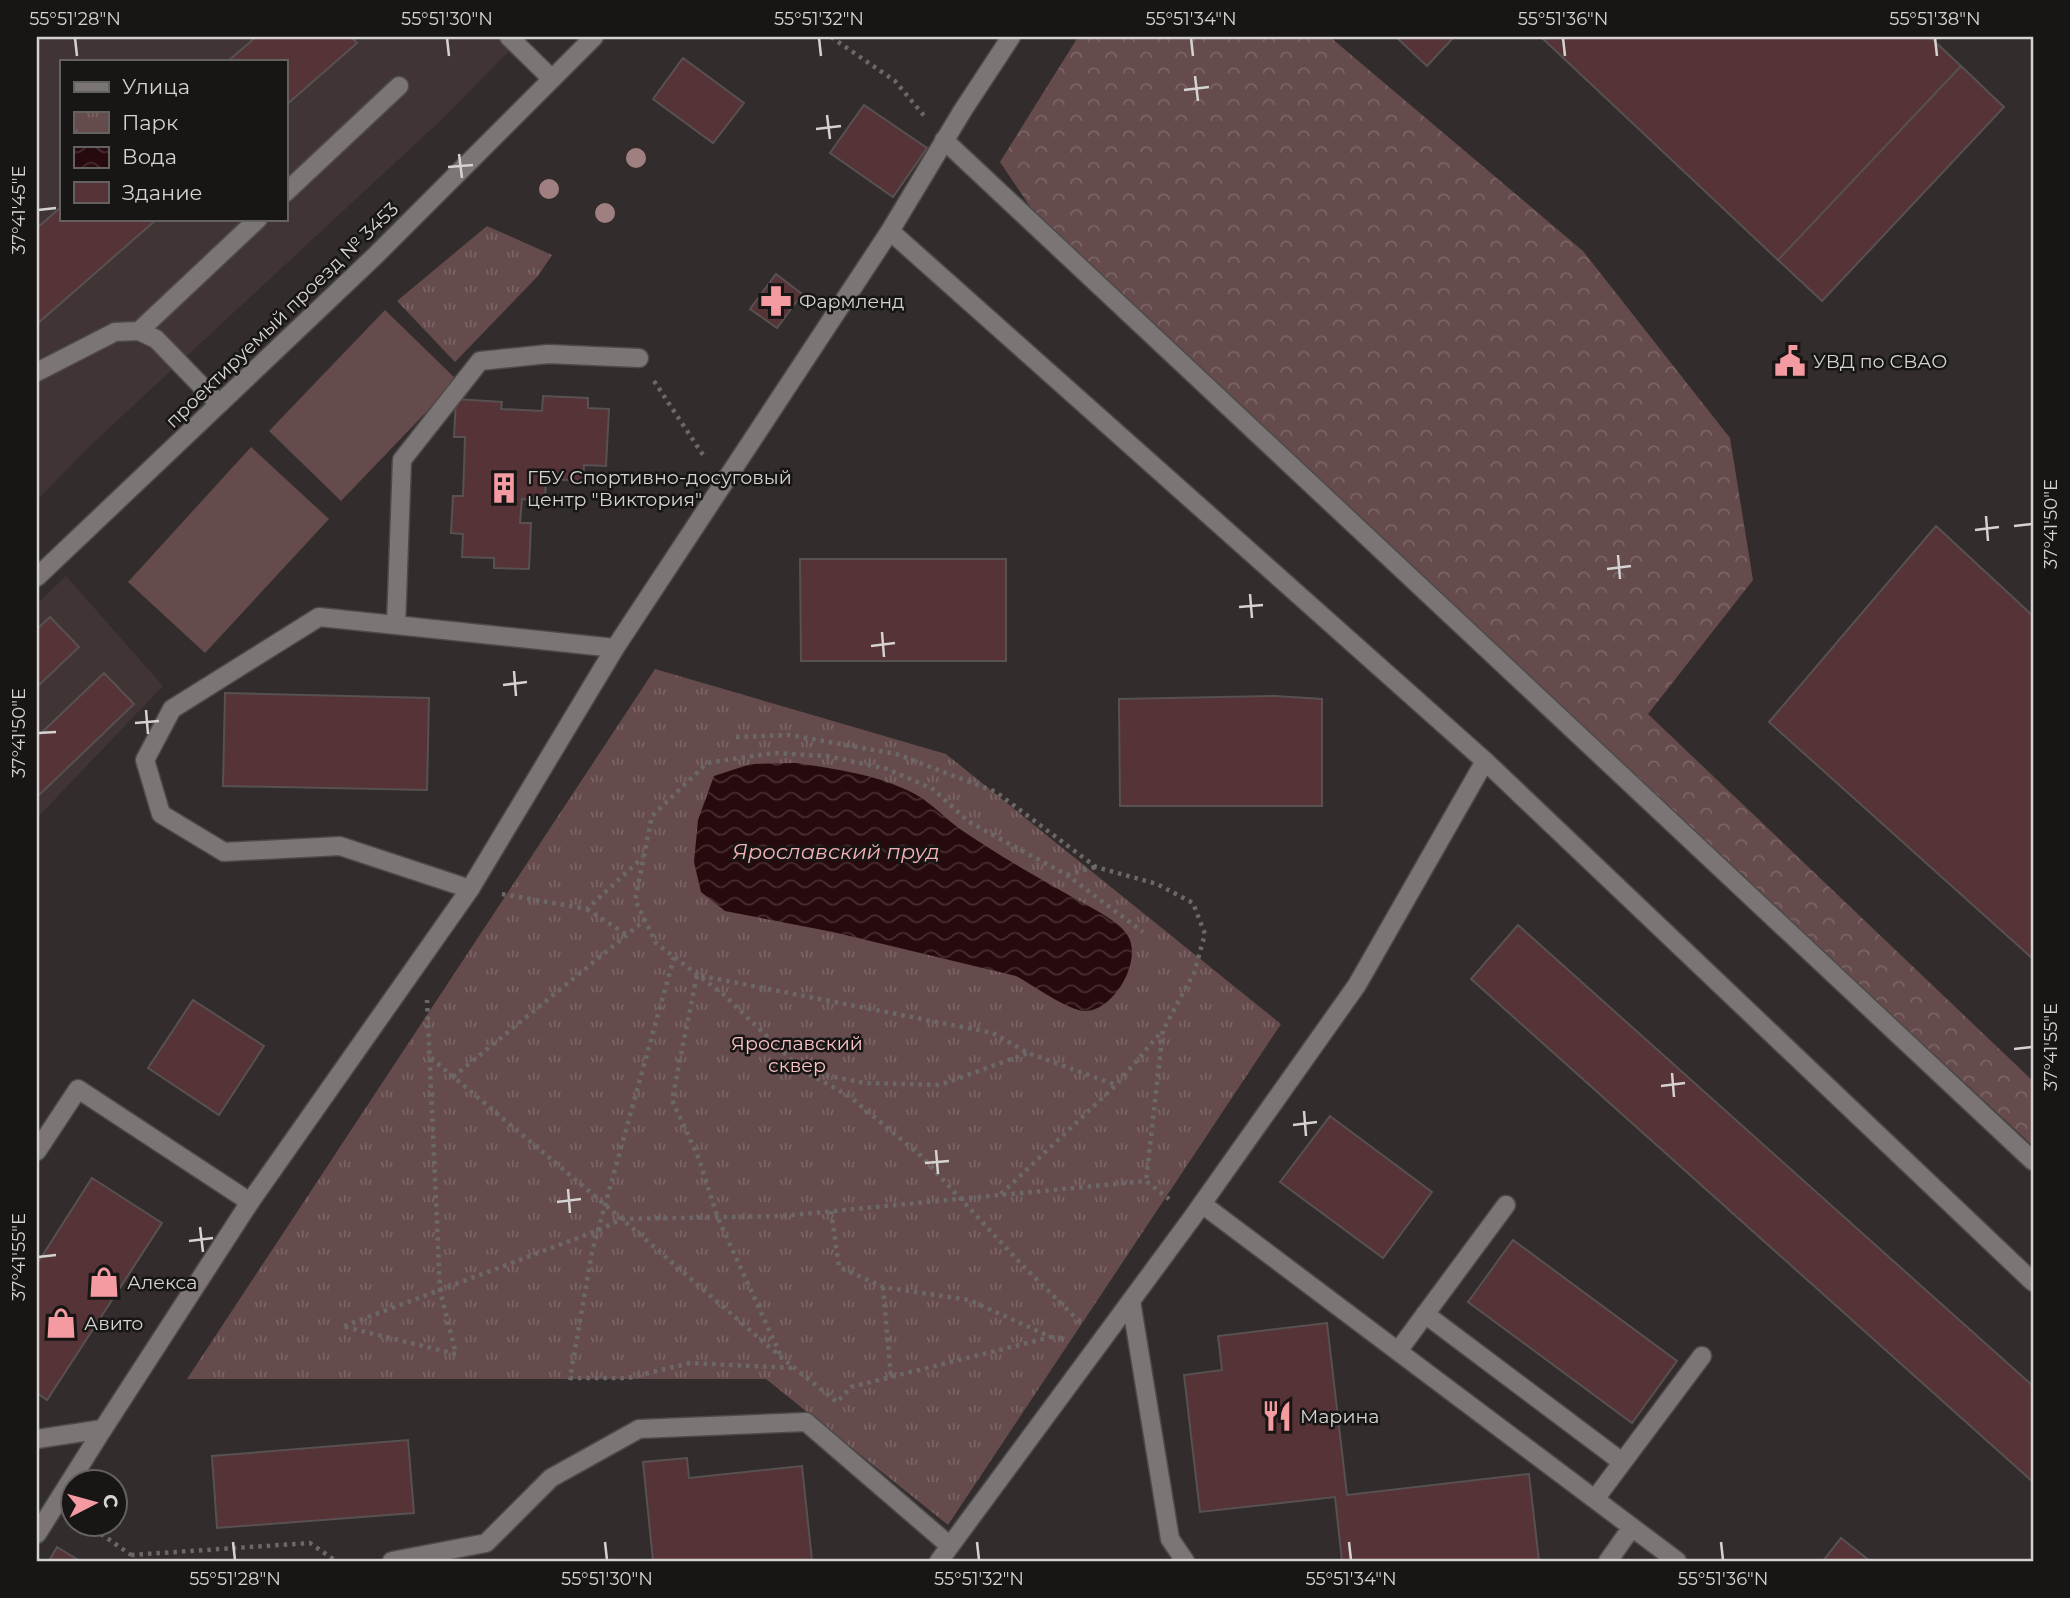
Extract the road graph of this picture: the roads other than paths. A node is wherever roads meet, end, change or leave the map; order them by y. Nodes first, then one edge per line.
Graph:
1 (509, 37) edge
2 (594, 37) edge
3 (1011, 37) edge
4 (552, 79) junction
5 (399, 86) dead end
6 (944, 140) junction
7 (287, 191) edge
8 (257, 220) edge
9 (890, 231) junction
10 (139, 331) junction
11 (639, 358) road end
12 (37, 372) edge
13 (219, 404) junction
14 (37, 578) edge
15 (396, 625) junction
16 (615, 648) junction
17 (1485, 761) junction
18 (470, 889) junction
19 (37, 1151) edge
20 (2033, 1161) edge
21 (250, 1202) junction
22 (1506, 1205) dead end
23 (1197, 1211) junction
24 (2033, 1282) edge
25 (1131, 1301) junction
26 (1425, 1314) junction
27 (1398, 1351) junction
28 (1702, 1356) dead end
29 (103, 1429) junction
30 (37, 1438) edge
31 (1622, 1462) junction
32 (1595, 1499) junction
33 (1632, 1527) junction
34 (37, 1534) edge
35 (950, 1546) junction
36 (393, 1561) edge
37 (939, 1561) edge
38 (1185, 1561) edge
39 (1608, 1561) edge
40 (1677, 1561) edge

1 - 4 street
2 - 4 street, проектируемый проезд № 3453
3 - 6 street
4 - 13 street, проектируемый проезд № 3453
5 - 7 street
6 - 9 street
6 - 20 street
8 - 10 street
9 - 16 street
9 - 17 street
10 - 12 street
10 - 13 street
11 - 15 street
13 - 14 street, проектируемый проезд № 3453
15 - 16 street
15 - 18 street
16 - 18 street
17 - 23 street
17 - 24 street
18 - 21 street
19 - 21 street
21 - 29 street
22 - 26 street
23 - 25 street
23 - 27 street
25 - 35 street
25 - 38 street
26 - 27 street
26 - 31 street
27 - 32 street
28 - 31 street
29 - 30 street
29 - 34 street
31 - 32 street
32 - 33 street
33 - 39 street
33 - 40 street
35 - 36 street
35 - 37 street

